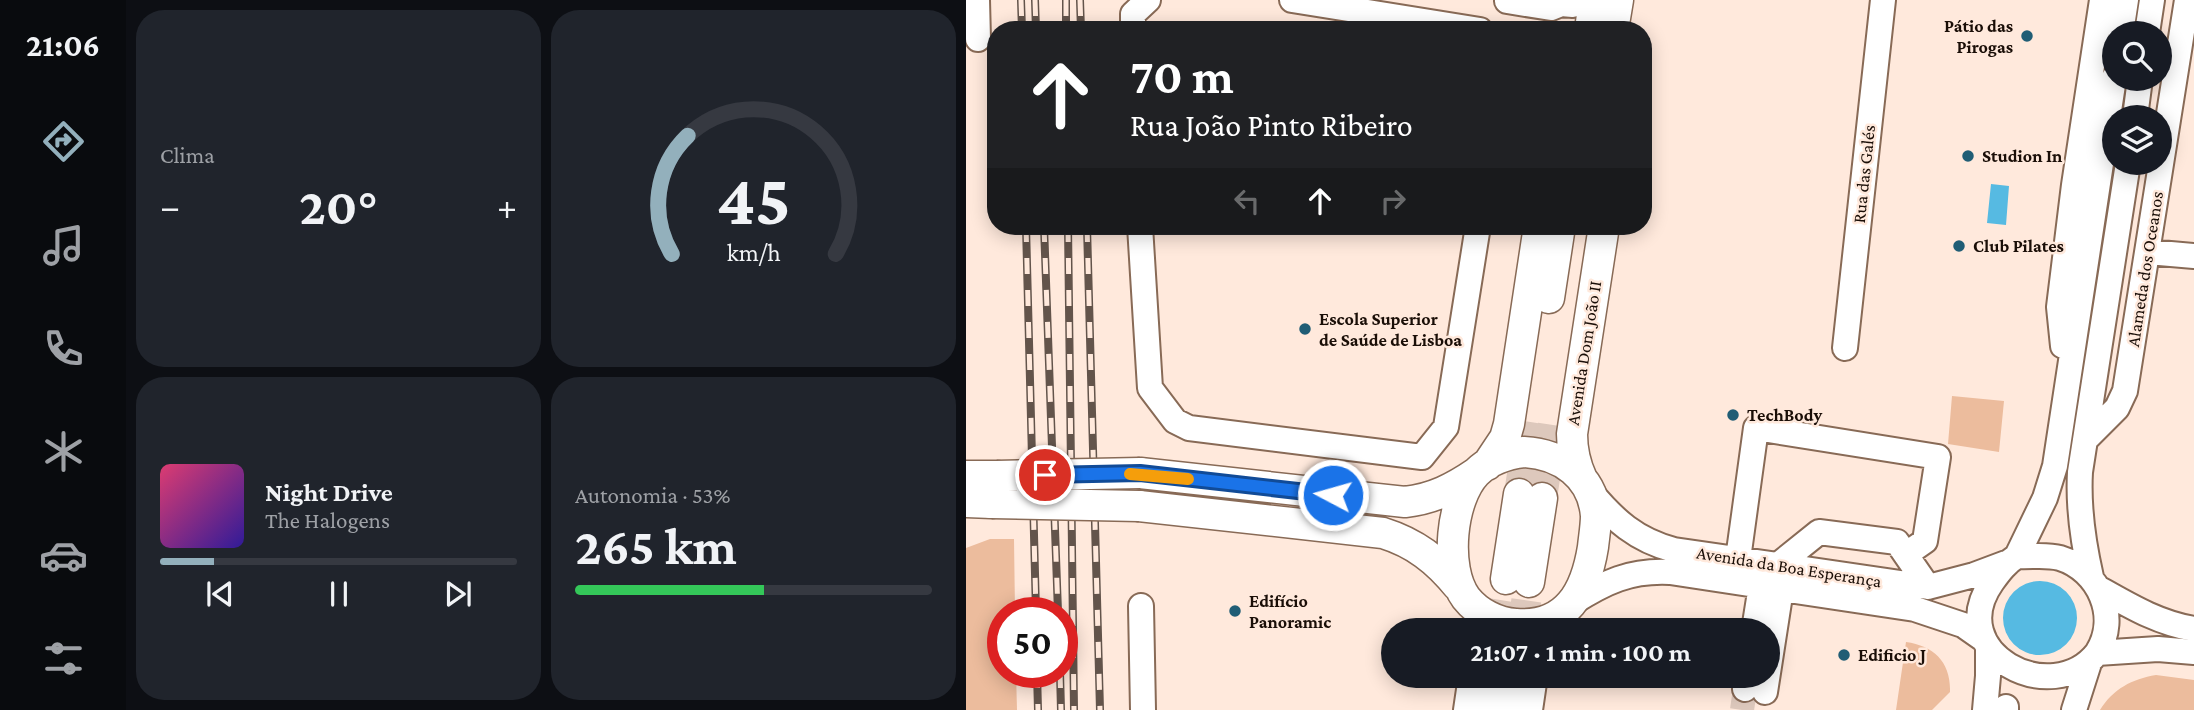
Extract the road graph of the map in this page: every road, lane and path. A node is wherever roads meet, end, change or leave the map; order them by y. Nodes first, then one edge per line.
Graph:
1 (975, 0) edge
2 (1147, 0) edge
3 (1292, 0) edge
4 (1618, 0) edge
5 (1638, 0) edge
6 (1883, 0) edge
7 (2102, 0) edge
8 (2126, 0) edge
9 (2152, 0) edge
10 (2187, 0) edge
11 (1507, 1) edge
12 (966, 3) edge
13 (1572, 6) edge
14 (1133, 21) edge
15 (1424, 21) edge
16 (1583, 21) edge
17 (1614, 21) edge
18 (1634, 21) edge
19 (2123, 21) edge
20 (2149, 21) edge
21 (978, 39) dead end
22 (2112, 91) edge
23 (2126, 175) edge
24 (1141, 235) edge
25 (1477, 235) edge
26 (1538, 235) edge
27 (1559, 235) edge
28 (1581, 235) edge
29 (1603, 235) edge
30 (2148, 252) junction
31 (2194, 256) edge
32 (2113, 259) junction
33 (2137, 318) junction
34 (1845, 348) dead end
35 (2068, 372) junction
36 (2085, 440) junction
37 (966, 467) edge
38 (1481, 469) junction
39 (966, 476) edge
40 (1585, 485) junction
41 (1531, 496) tunnel mouth
42 (980, 498) edge
43 (1915, 548) dead end
44 (1738, 559) junction
45 (2012, 559) junction
46 (1773, 580) junction
47 (1518, 581) tunnel mouth
48 (2095, 582) junction
49 (1928, 587) junction
50 (1463, 592) junction
51 (1141, 606) dead end
52 (1560, 615) edge
53 (1472, 618) edge
54 (1759, 618) edge
55 (1766, 618) edge
56 (2194, 629) edge
57 (1985, 645) junction
58 (2194, 652) edge
59 (2093, 658) junction
60 (1469, 688) edge
61 (1489, 688) edge
62 (1513, 688) edge
63 (1533, 688) edge
64 (1999, 709) edge
65 (1143, 710) edge
66 (1466, 710) edge
67 (1486, 710) edge
68 (1509, 710) edge
69 (1530, 710) edge
70 (2074, 710) edge

1 - 12 street
1 - 21 street
2 - 14 street
3 - 15 street
4 - 17 main road
5 - 18 main road
6 - 34 street, Rua das Galés
7 - 35 street
8 - 19 street
9 - 20 street
10 - 30 street, Alameda dos Oceanos
11 - 13 street
13 - 16 main road
22 - 35 street
23 - 32 street, Alameda dos Oceanos
24 - 25 street
26 - 38 main road
27 - 28 main road, Avenida Dom João II
29 - 40 main road, Avenida Dom João II
30 - 31 street
30 - 33 street, Alameda dos Oceanos
32 - 33 street
32 - 36 street, Alameda dos Oceanos
33 - 36 street, Alameda dos Oceanos
35 - 45 street
36 - 48 street, Alameda dos Oceanos
37 - 42 street
38 - 40 main road
38 - 42 main road, bridge
38 - 50 main road
39 - 42 main road
40 - 44 street, Avenida da Boa Esperança
40 - 52 main road
41 - 47 main road
42 - 50 main road, bridge
43 - 44 street
44 - 46 street, Avenida da Boa Esperança
45 - 48 street
45 - 49 street, Avenida da Boa Esperança
45 - 57 street
46 - 49 street, Avenida da Boa Esperança
46 - 49 street
46 - 52 street, Avenida da Boa Esperança
46 - 54 street
46 - 55 street
46 - 57 street, Avenida da Boa Esperança
48 - 56 street
48 - 59 street
50 - 52 main road
50 - 53 street
51 - 65 street
57 - 59 street
57 - 64 street
58 - 59 street
59 - 70 street
60 - 66 street
61 - 67 main road
62 - 68 main road
63 - 69 street

